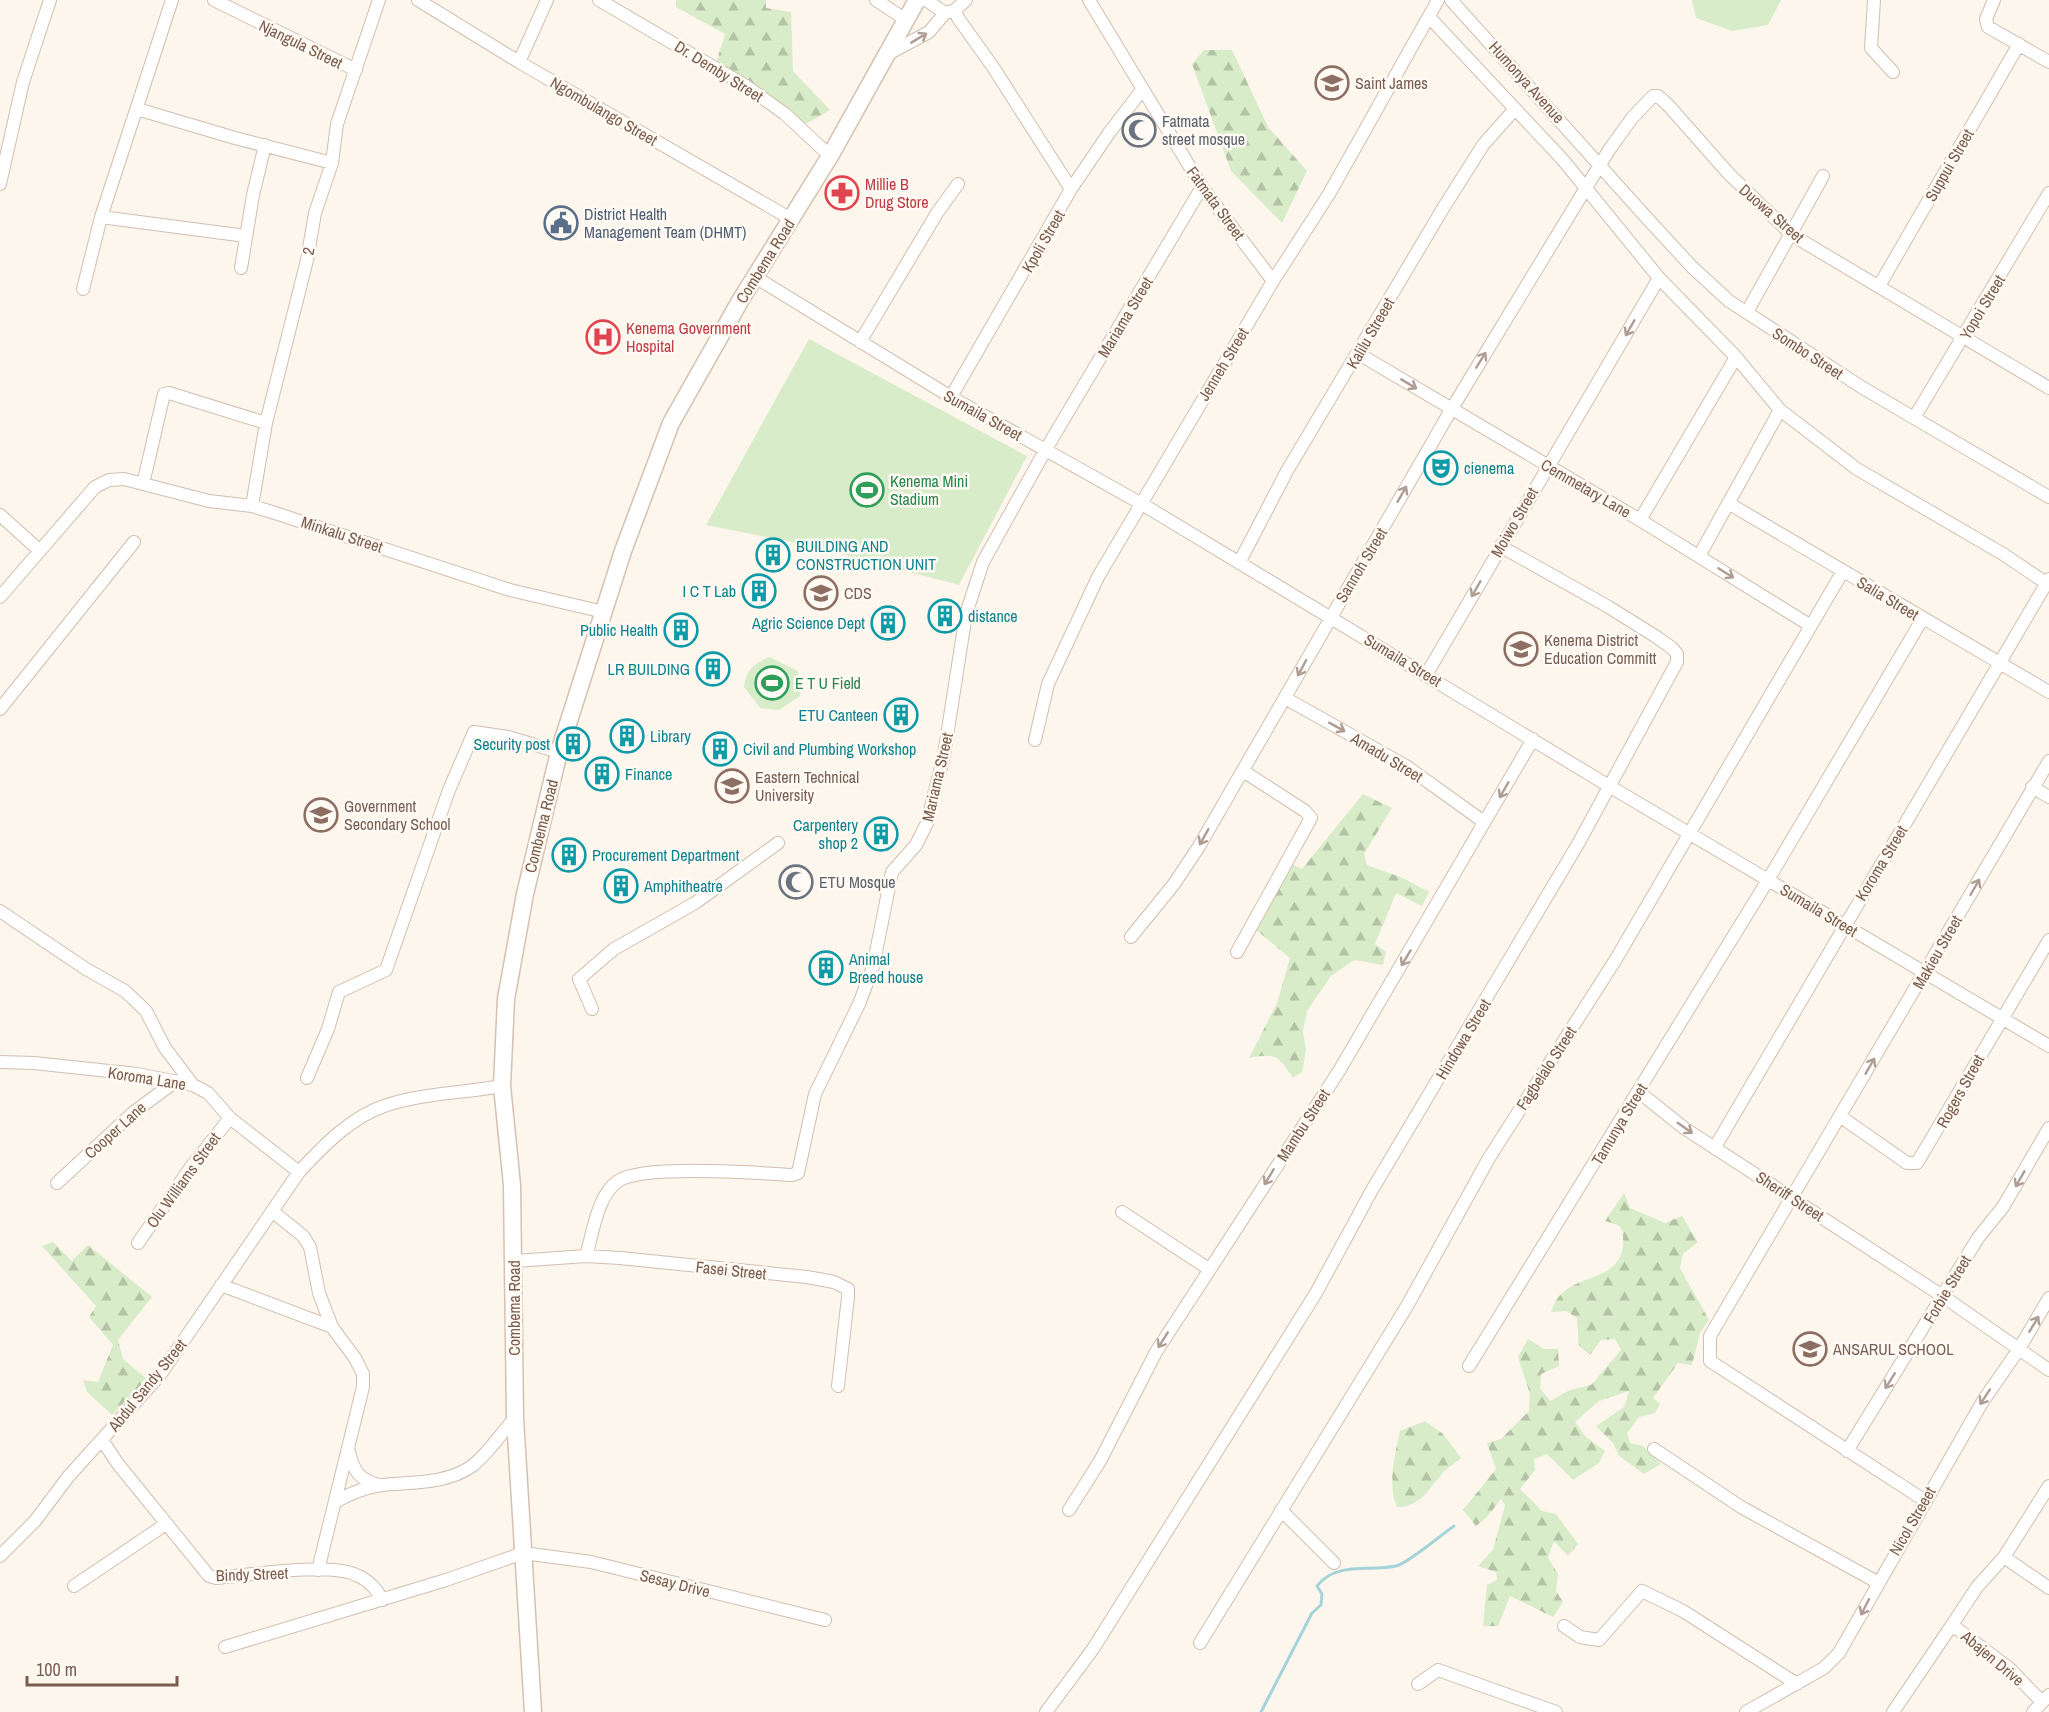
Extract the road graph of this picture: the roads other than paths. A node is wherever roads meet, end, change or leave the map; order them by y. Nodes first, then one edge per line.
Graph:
1 (51, 0) edge
2 (172, 0) edge
3 (214, 0) edge
4 (379, 0) edge
5 (418, 0) edge
6 (547, 0) edge
7 (598, 0) edge
8 (876, 0) edge
9 (916, 0) edge
10 (926, 0) edge
11 (966, 0) edge
12 (1089, 0) edge
13 (1438, 0) edge
14 (1451, 0) edge
15 (1874, 0) edge
16 (1994, 0) edge
17 (950, 12) junction
18 (1430, 18) junction
19 (906, 20) junction
20 (2019, 44) junction
21 (888, 54) junction
22 (519, 62) junction
23 (2049, 62) edge
24 (356, 70) junction
25 (1893, 72) dead end
26 (1142, 90) junction
27 (137, 109) junction
28 (1514, 110) junction
29 (265, 144) junction
30 (830, 156) junction
31 (332, 163) junction
32 (1601, 166) junction
33 (1823, 176) dead end
34 (0, 184) edge
35 (958, 184) dead end
36 (1202, 187) junction
37 (1071, 189) junction
38 (1588, 189) junction
39 (2049, 194) edge
40 (101, 217) junction
41 (791, 219) junction
42 (1792, 235) junction
43 (246, 236) junction
44 (241, 268) dead end
45 (755, 277) junction
46 (1659, 278) junction
47 (1273, 281) junction
48 (1880, 286) junction
49 (83, 290) dead end
50 (1747, 312) junction
51 (1964, 338) junction
52 (860, 342) junction
53 (1359, 354) junction
54 (1736, 357) junction
55 (2049, 388) edge
56 (951, 397) junction
57 (1451, 410) junction
58 (1780, 410) junction
59 (1914, 418) junction
60 (266, 423) junction
61 (1046, 449) junction
62 (1547, 465) junction
63 (143, 484) junction
64 (2049, 497) edge
65 (1728, 503) junction
66 (1142, 504) junction
67 (252, 506) junction
68 (0, 515) edge
69 (1640, 520) junction
70 (134, 542) dead end
71 (1500, 546) junction
72 (40, 551) junction
73 (1699, 556) junction
74 (1239, 563) junction
75 (1843, 571) junction
76 (2048, 582) edge
77 (0, 597) edge
78 (604, 612) junction
79 (1330, 617) junction
80 (1923, 618) junction
81 (1811, 626) junction
82 (1999, 665) junction
83 (1426, 675) junction
84 (2049, 692) edge
85 (1285, 698) junction
86 (0, 709) edge
87 (1533, 739) junction
88 (1035, 740) dead end
89 (559, 752) junction
90 (2049, 761) edge
91 (1243, 771) junction
92 (1609, 786) junction
93 (2032, 787) junction
94 (2049, 797) edge
95 (1484, 822) junction
96 (1689, 834) junction
97 (778, 843) dead end
98 (1768, 880) junction
99 (0, 911) edge
100 (1844, 925) junction
101 (1131, 937) dead end
102 (2049, 940) edge
103 (1237, 952) dead end
104 (1925, 974) junction
105 (592, 1009) dead end
106 (2002, 1018) junction
107 (2049, 1046) edge
108 (0, 1062) edge
109 (307, 1078) dead end
110 (176, 1081) junction
111 (193, 1085) junction
112 (502, 1086) junction
113 (1639, 1092) junction
114 (1841, 1117) junction
115 (230, 1118) junction
116 (2049, 1128) edge
117 (1714, 1147) junction
118 (299, 1172) junction
119 (57, 1183) dead end
120 (1790, 1196) junction
121 (272, 1211) junction
122 (1122, 1212) dead end
123 (138, 1243) dead end
124 (586, 1256) junction
125 (514, 1261) junction
126 (1209, 1269) junction
127 (220, 1285) junction
128 (1944, 1297) junction
129 (2049, 1298) edge
130 (332, 1326) junction
131 (2019, 1349) junction
132 (1469, 1366) dead end
133 (2049, 1370) edge
134 (838, 1386) dead end
135 (515, 1418) junction
136 (102, 1440) junction
137 (1654, 1449) dead end
138 (348, 1450) junction
139 (1846, 1450) junction
140 (380, 1485) junction
141 (2049, 1486) edge
142 (1924, 1500) junction
143 (335, 1502) junction
144 (1070, 1510) dead end
145 (1281, 1510) junction
146 (166, 1524) junction
147 (1, 1553) edge
148 (522, 1553) junction
149 (2004, 1557) junction
150 (1334, 1563) dead end
151 (318, 1570) junction
152 (1877, 1582) junction
153 (74, 1586) dead end
154 (2049, 1588) edge
155 (383, 1600) junction
156 (825, 1620) dead end
157 (1952, 1625) junction
158 (1564, 1626) dead end
159 (1200, 1643) dead end
160 (225, 1647) dead end
161 (1418, 1684) dead end
162 (1797, 1684) junction
163 (2046, 1698) edge
164 (533, 1712) edge
165 (1046, 1712) edge
166 (1556, 1712) edge
167 (1746, 1712) edge
168 (1893, 1712) edge
169 (2033, 1712) edge

1 - 34 street
2 - 27 street
3 - 24 street, Njangula Street
4 - 24 street, 2
5 - 22 street, Ngombulango Street
6 - 22 street
7 - 30 street, Dr. Demby Street
8 - 19 street
9 - 19 street, Combema Road
10 - 17 street
11 - 17 street
12 - 26 street, Fatmata Street
13 - 18 street, Jenneh Street
14 - 32 street, Humonya Avenue
15 - 25 street
16 - 20 street
21 -> 17 street
17 - 37 street
18 - 28 street
18 - 47 street, Jenneh Street
19 - 21 street, Combema Road
20 - 23 street
20 - 48 street, Suppui Street
21 - 30 street, Combema Road
22 - 41 street, Ngombulango Street
24 - 31 street, 2
26 - 36 street, Fatmata Street
26 - 37 street, Kpoli Street
27 - 29 street
27 - 40 street
28 - 38 street
28 - 53 street, Kalilu Streeet
29 - 31 street
29 - 43 street
30 - 41 street, Combema Road
31 - 60 street, 2
32 - 38 street, Sannoh Street
32 - 42 street, Duowa Street
32 - 50 street, Sombo Street
33 - 42 street
35 - 52 street
36 - 47 street, Fatmata Street
36 - 61 street, Mariama Street
37 - 56 street, Kpoli Street
38 - 46 street
57 -> 38 street, Sannoh Street
39 - 51 street, Yopoi Street
40 - 43 street
40 - 49 street
41 - 45 street, Combema Road
42 - 48 street, Duowa Street
42 - 50 street
43 - 44 street
45 - 52 street, Sumaila Street
45 - 78 street, Combema Road
46 - 54 street
46 -> 62 street, Moiwo Street
47 - 66 street, Jenneh Street
48 - 51 street, Duowa Street
50 - 59 street, Sombo Street
51 - 55 street, Duowa Street
51 - 59 street, Yopoi Street
52 - 56 street, Sumaila Street
53 -> 57 street, Cemmetary Lane
53 - 74 street, Kalilu Streeet
54 - 58 street
54 - 69 street
56 - 61 street, Sumaila Street
57 - 62 street, Cemmetary Lane
79 -> 57 street, Sannoh Street
58 - 65 street
58 - 76 street
59 - 64 street, Sombo Street
60 - 63 street
60 - 67 street, 2
61 - 66 street, Sumaila Street
61 - 124 street, Mariama Street
62 - 69 street, Cemmetary Lane
62 - 71 street, Moiwo Street
63 - 67 street, Minkalu Street
63 - 72 street, Minkalu Street
65 - 73 street
65 - 75 street, Salia Street
66 - 74 street, Sumaila Street
66 - 88 street, Jenneh Street
67 - 78 street, Minkalu Street
68 - 72 street
69 - 73 street, Cemmetary Lane
70 - 86 street
71 -> 83 street, Moiwo Street
71 - 92 street, Hindowa Street
72 - 77 street, Minkalu Street
73 -> 81 street, Cemmetary Lane
74 - 79 street, Sumaila Street
75 - 80 street, Salia Street
75 - 81 street, Fagbelalo Street
76 - 82 street, Koroma Street
78 - 89 street, Combema Road
79 - 83 street, Sumaila Street
79 -> 85 street, Sannoh Street
80 - 82 street, Salia Street
80 - 98 street, Tamunya Street
81 - 96 street, Fagbelalo Street
82 - 84 street, Salia Street
82 - 100 street, Koroma Street
83 - 87 street, Sumaila Street
85 - 91 street, Sannoh Street
85 -> 95 street, Amadu Street
87 - 92 street, Sumaila Street
87 -> 95 street, Mambu Street
89 - 109 street
89 - 112 street, Combema Road
90 - 93 street, Makieu Street
91 -> 101 street, Sannoh Street
91 - 103 street
92 - 96 street, Sumaila Street
92 - 165 street, Hindowa Street
93 - 94 street
104 -> 93 street, Makieu Street
95 -> 126 street, Mambu Street
96 - 98 street, Sumaila Street
96 - 145 street, Fagbelalo Street
97 - 105 street
98 - 100 street, Sumaila Street
98 - 113 street, Tamunya Street
99 - 111 street
100 - 104 street, Sumaila Street
100 - 117 street, Koroma Street
102 - 106 street, Rogers Street
104 - 106 street, Sumaila Street
114 -> 104 street, Makieu Street
106 - 107 street, Sumaila Street
106 - 114 street, Rogers Street
108 - 110 street, Koroma Lane
110 - 111 street, Koroma Lane
110 - 119 street, Cooper Lane
111 - 115 street, Koroma Lane
112 - 118 street, Abdul Sandy Street
112 - 125 street, Combema Road
113 -> 117 street, Sheriff Street
113 - 132 street, Tamunya Street
114 - 120 street, Makieu Street
115 - 118 street, Koroma Lane
115 - 123 street, Olu Williams Street
116 -> 128 street, Forbie Street
117 - 120 street, Sheriff Street
118 - 121 street, Abdul Sandy Street
120 - 128 street, Sheriff Street
120 - 139 street, Makieu Street
121 - 127 street, Abdul Sandy Street
121 - 130 street
122 - 126 street
124 - 125 street, Fasei Street
124 - 134 street, Fasei Street
125 - 135 street, Combema Road
126 -> 144 street, Mambu Street
127 - 130 street
127 - 136 street, Abdul Sandy Street
128 - 131 street, Sheriff Street
128 -> 139 street, Forbie Street
131 -> 129 street, Nicol Streeet
130 - 138 street
131 - 133 street, Sheriff Street
131 -> 142 street, Nicol Streeet
135 - 140 street
135 - 148 street, Combema Road
136 - 146 street, Bindy Street
136 - 147 street, Abdul Sandy Street
137 - 152 street
138 - 140 street
138 - 143 street
139 - 142 street, Makieu Street
140 - 143 street
141 - 149 street, Abajen Drive
142 - 152 street, Nicol Streeet
143 - 151 street
145 - 150 street
145 - 159 street, Fagbelalo Street
146 - 151 street, Bindy Street
146 - 153 street
148 - 155 street
148 - 156 street, Sesay Drive
148 - 164 street, Combema Road
149 - 154 street
149 - 157 street, Abajen Drive
151 - 155 street, Bindy Street
152 -> 162 street, Nicol Streeet
155 - 160 street
157 - 163 street, Abajen Drive
157 - 168 street
158 - 162 street
161 - 166 street
162 - 167 street, Nicol Streeet
163 - 169 street

